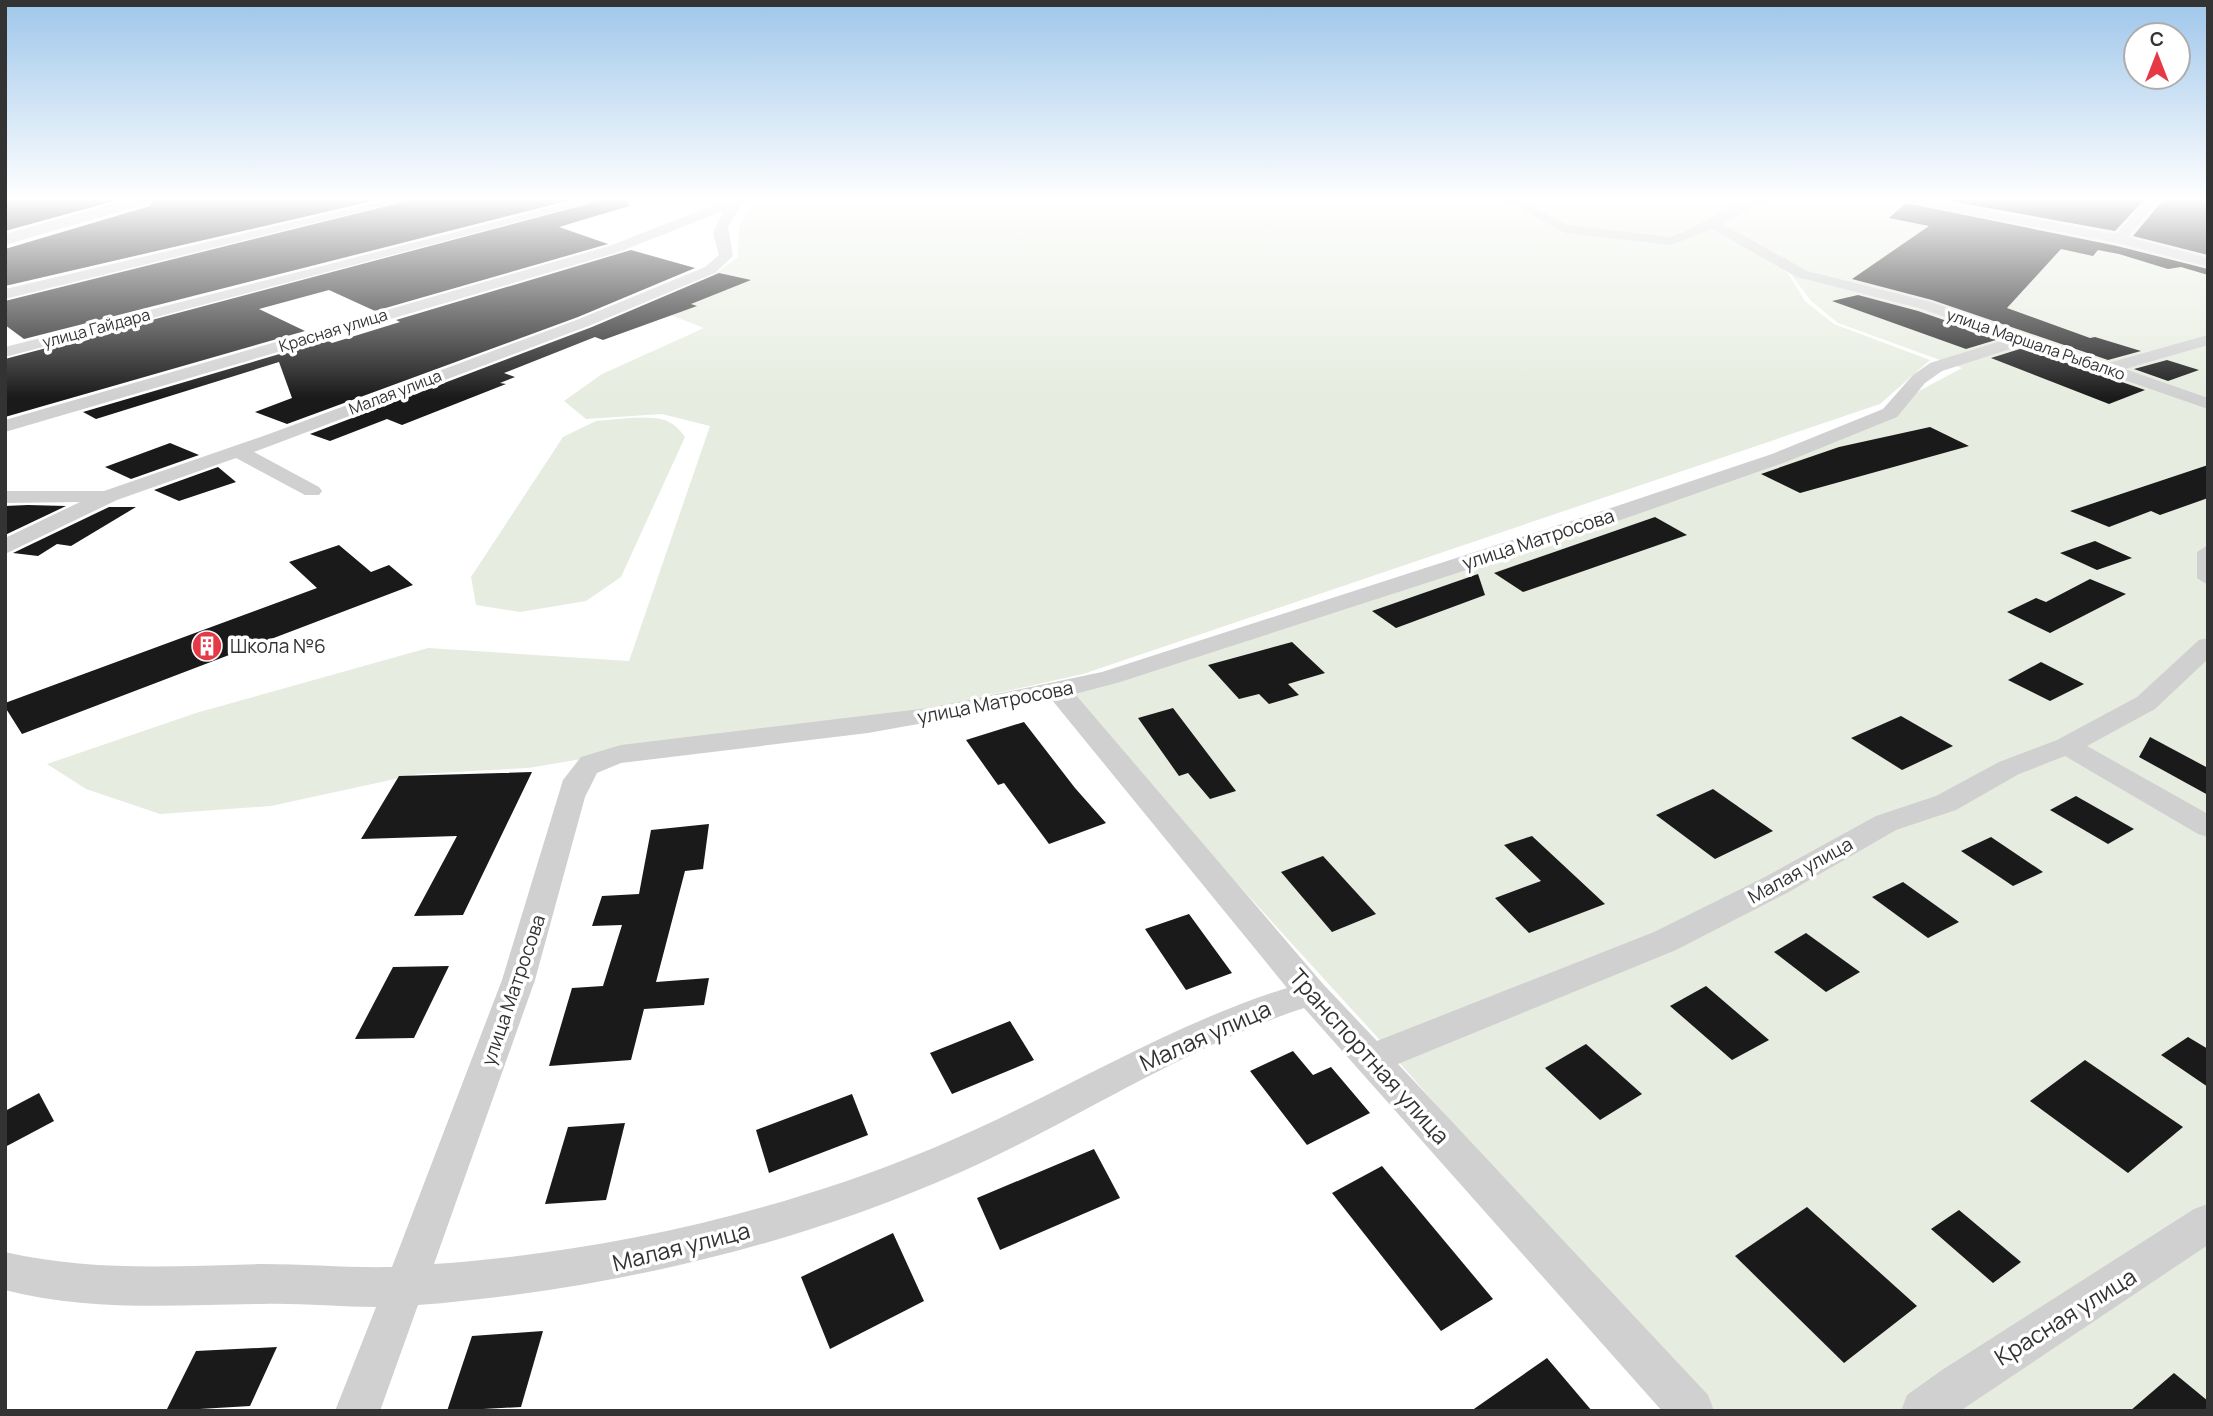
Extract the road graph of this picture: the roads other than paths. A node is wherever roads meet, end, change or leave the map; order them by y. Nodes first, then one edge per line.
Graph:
1 (123, 266) edge
2 (338, 266) edge
3 (555, 266) edge
4 (714, 266) edge
5 (1788, 266) edge
6 (5, 294) edge
7 (2024, 340) junction
8 (2208, 340) edge
9 (5, 352) edge
10 (2106, 369) junction
11 (2208, 404) edge
12 (5, 426) edge
13 (239, 452) junction
14 (312, 491) dead end
15 (110, 496) junction
16 (5, 497) edge
17 (5, 547) edge
18 (2208, 552) edge
19 (2208, 578) edge
20 (2208, 646) edge
21 (1059, 692) junction
22 (2067, 746) junction
23 (2208, 827) edge
24 (1311, 993) junction
25 (1371, 1059) junction
26 (2208, 1222) edge
27 (5, 1271) edge
28 (406, 1286) junction
29 (356, 1411) edge
30 (1692, 1411) edge
31 (1923, 1411) edge

1 - 6 street
2 - 9 street, улица Гайдара
3 - 12 street, Красная улица
4 - 13 street, Малая улица
5 - 7 street, улица Маршала Рыбалко
7 - 10 street, улица Маршала Рыбалко
7 - 21 street, улица Матросова
8 - 10 street
10 - 11 street, улица Маршала Рыбалко
13 - 14 street
13 - 15 street, Малая улица
15 - 16 street
15 - 17 street, Малая улица
18 - 19 street
20 - 22 street, Малая улица
21 - 24 street, Транспортная улица
21 - 28 street, улица Матросова
22 - 23 street
22 - 25 street, Малая улица
24 - 25 street, Транспортная улица
24 - 28 street, Малая улица
25 - 30 street, Транспортная улица
26 - 31 street, Красная улица
27 - 28 street, Малая улица
28 - 29 street, улица Матросова

